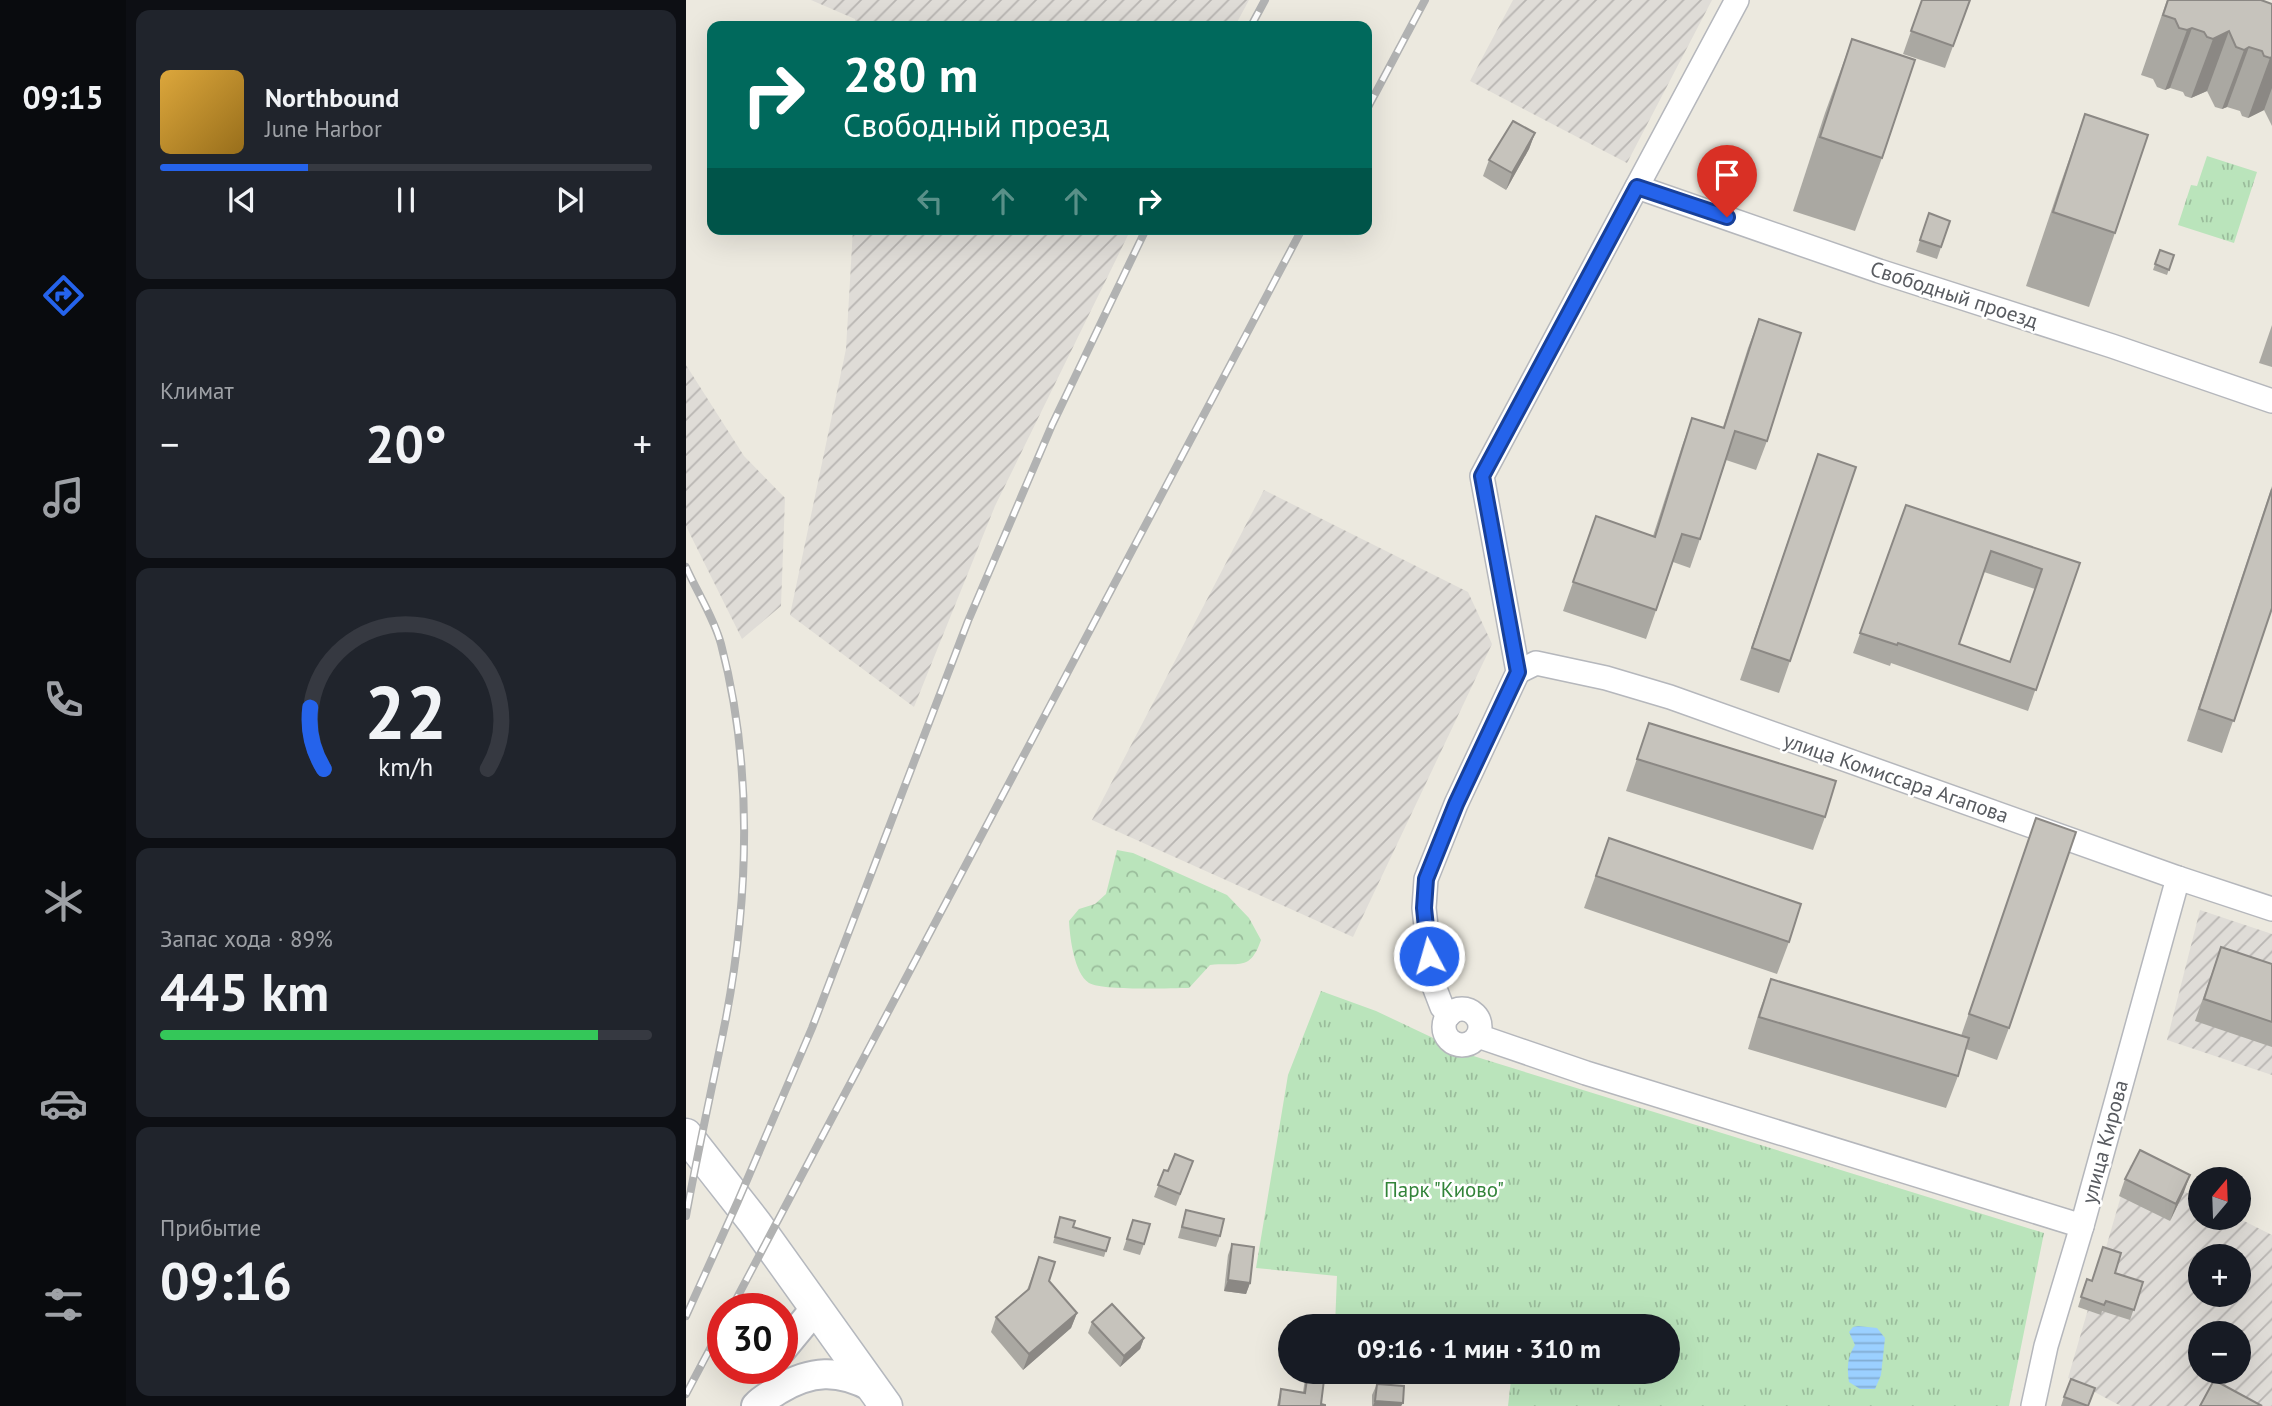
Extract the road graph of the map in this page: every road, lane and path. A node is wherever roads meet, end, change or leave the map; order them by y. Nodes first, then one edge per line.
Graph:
1 (1737, 0) edge
2 (1637, 187) junction
3 (2272, 401) edge
4 (1518, 672) junction
5 (2178, 878) junction
6 (2272, 909) edge
7 (686, 1135) edge
8 (2082, 1226) junction
9 (815, 1309) junction
10 (798, 1330) edge
11 (761, 1384) edge
12 (879, 1397) edge
13 (749, 1406) edge
14 (756, 1406) edge
15 (2033, 1406) edge

1 - 2 street
2 - 3 street, Свободный проезд
2 - 4 street
4 - 5 street, улица Комиссара Агапова
4 - 8 street
5 - 6 street, улица Комиссара Агапова
5 - 8 street, улица Кирова
7 - 9 main road
8 - 15 street, улица Кирова
9 - 10 street
9 - 12 main road
11 - 13 street
12 - 14 street

